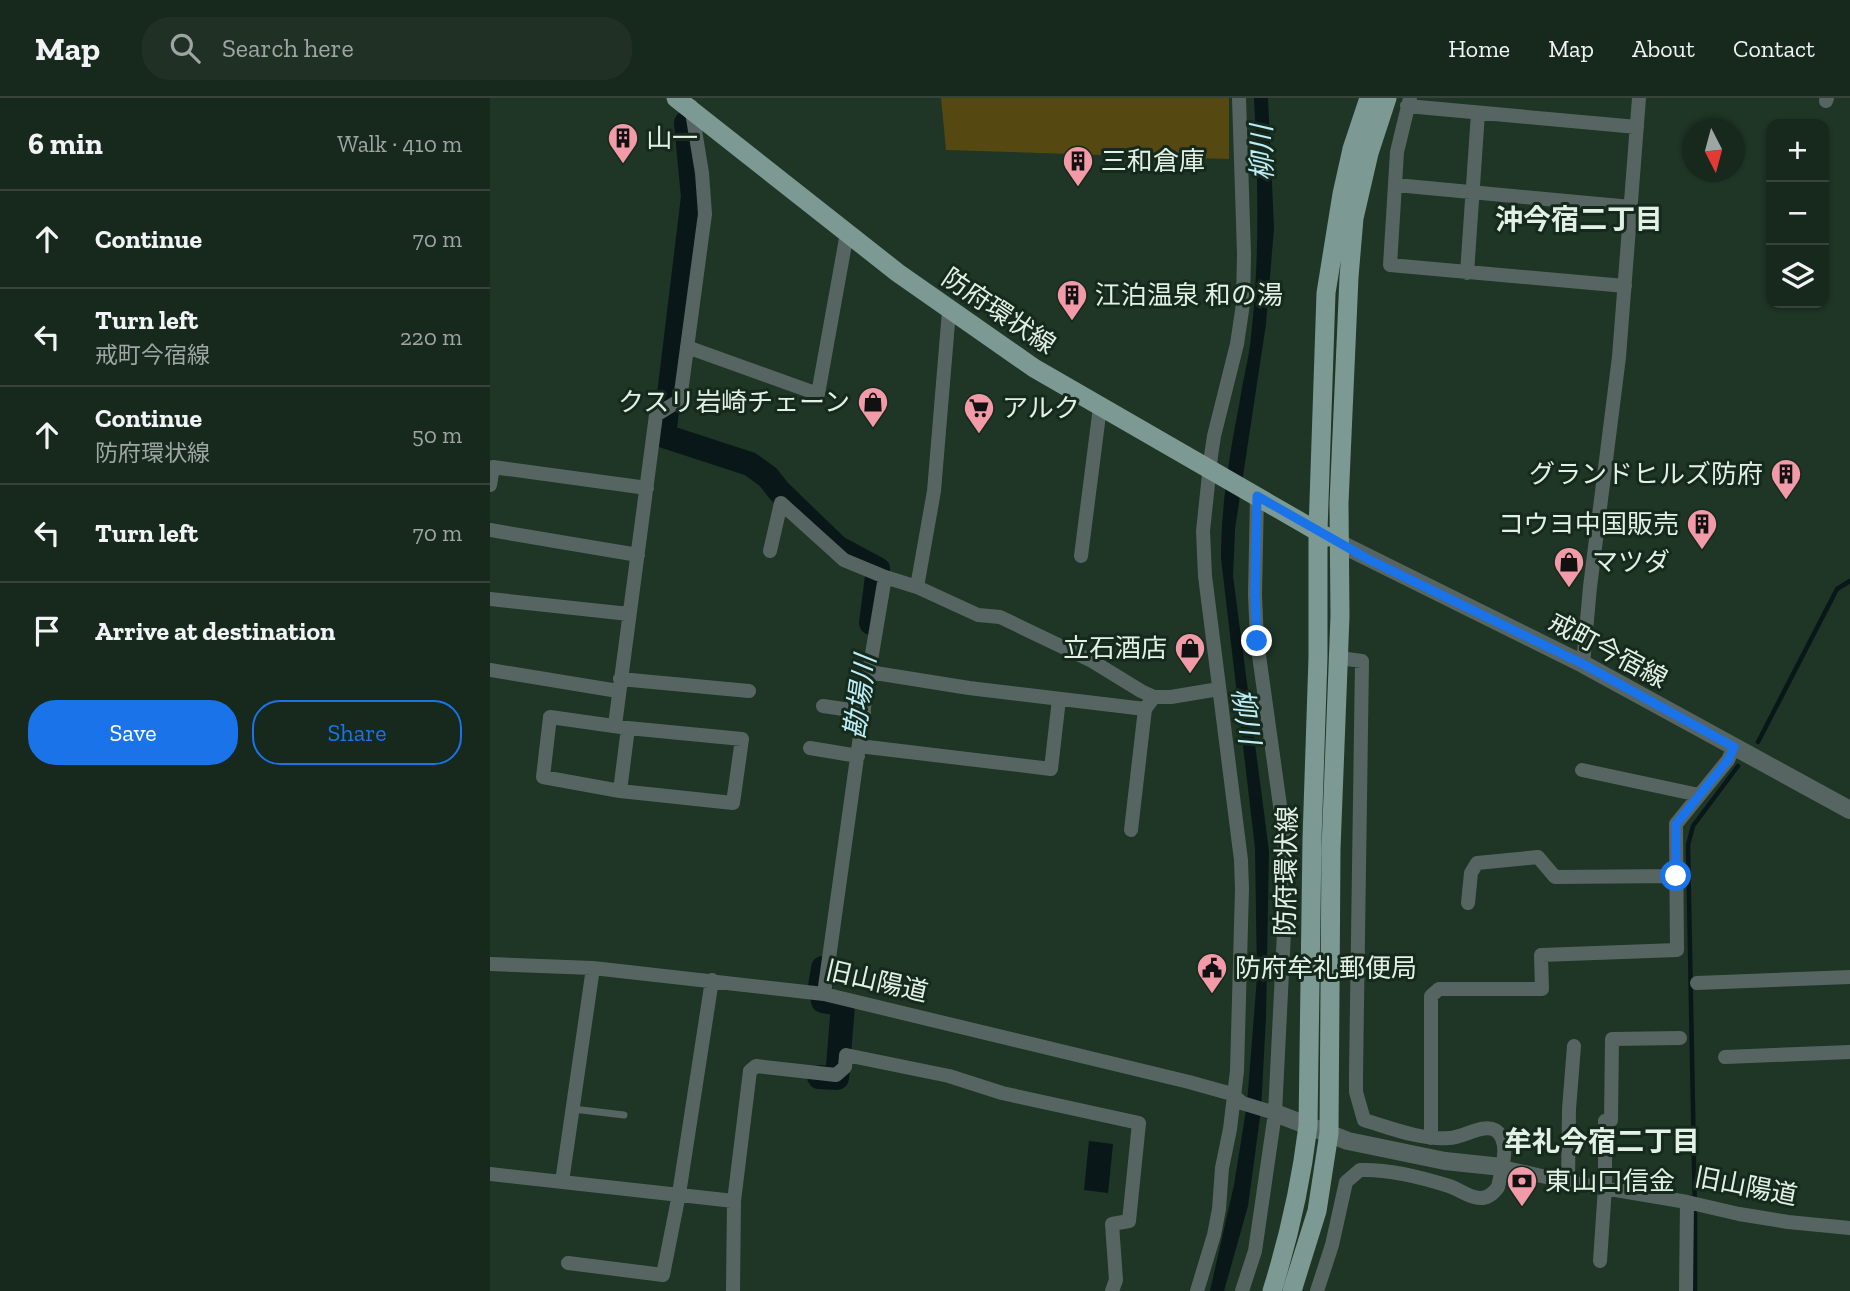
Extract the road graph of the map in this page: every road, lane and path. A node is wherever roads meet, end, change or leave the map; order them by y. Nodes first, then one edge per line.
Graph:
1 (676, 98) edge
2 (1239, 98) edge
3 (1370, 98) edge
4 (1387, 98) edge
5 (1639, 98) edge
6 (1409, 102) edge
7 (691, 104) edge
8 (1478, 113) junction
9 (1637, 127) junction
10 (1396, 185) junction
11 (1473, 193) junction
12 (1631, 208) junction
13 (847, 233) junction
14 (1467, 273) junction
15 (1625, 286) junction
16 (949, 311) junction
17 (687, 348) junction
18 (1100, 407) junction
19 (1214, 472) junction
20 (490, 485) edge
21 (647, 488) junction
22 (1253, 494) junction
23 (490, 530) edge
24 (1318, 531) junction
25 (1339, 543) junction
26 (770, 551) dead end
27 (638, 555) junction
28 (1081, 556) dead end
29 (886, 578) junction
30 (917, 587) junction
31 (490, 599) edge
32 (629, 614) junction
33 (1339, 658) junction
34 (1583, 664) junction
35 (490, 670) edge
36 (869, 672) junction
37 (619, 685) junction
38 (1220, 689) junction
39 (749, 691) dead end
40 (1059, 699) junction
41 (1149, 703) junction
42 (822, 706) dead end
43 (864, 712) junction
44 (621, 727) junction
45 (1734, 747) junction
46 (810, 748) dead end
47 (859, 751) junction
48 (1582, 770) dead end
49 (620, 791) junction
50 (1699, 795) junction
51 (1850, 810) edge
52 (1131, 830) dead end
53 (1676, 876) junction
54 (1468, 903) dead end
55 (490, 964) edge
56 (593, 968) junction
57 (1850, 977) edge
58 (712, 980) junction
59 (1697, 983) dead end
60 (824, 994) junction
61 (1680, 1038) dead end
62 (1574, 1046) dead end
63 (1850, 1052) edge
64 (1726, 1057) dead end
65 (1237, 1099) junction
66 (573, 1109) junction
67 (1271, 1112) junction
68 (624, 1115) dead end
69 (1308, 1126) junction
70 (1329, 1133) junction
71 (1431, 1138) junction
72 (1502, 1167) junction
73 (490, 1174) edge
74 (562, 1182) junction
75 (1567, 1182) junction
76 (1605, 1187) junction
77 (678, 1194) junction
78 (734, 1201) junction
79 (1687, 1202) junction
80 (1850, 1228) edge
81 (1600, 1261) dead end
82 (568, 1263) dead end
83 (733, 1291) edge
84 (1112, 1291) edge
85 (1197, 1291) edge
86 (1242, 1291) edge
87 (1272, 1291) edge
88 (1292, 1291) edge
89 (1317, 1291) edge
90 (1686, 1291) edge

1 - 7 main road, 防府環状線
2 - 19 street
3 - 24 main road, 防府環状線
4 - 25 main road, 防府環状線
5 - 9 street
6 - 8 street
6 - 10 street
7 - 13 main road, 防府環状線
7 - 17 street
8 - 9 street
8 - 11 street
9 - 12 street
10 - 11 street
10 - 14 street
11 - 12 street
11 - 14 street
12 - 15 street
13 - 16 main road, 防府環状線
13 - 17 street
14 - 15 street
15 - 34 street
16 - 18 main road, 防府環状線
16 - 30 street
17 - 21 street
18 - 19 main road, 防府環状線
18 - 28 street
19 - 22 main road, 防府環状線
19 - 38 street
20 - 21 street
21 - 27 street
22 - 24 main road, 防府環状線
22 - 67 street
23 - 27 street
24 - 25 main road, 防府環状線
24 - 69 main road, 防府環状線
25 - 33 main road, 防府環状線
25 - 34 street, 戒町今宿線
26 - 29 street
27 - 32 street
29 - 30 street
29 - 36 street
30 - 41 street
31 - 32 street
32 - 37 street
33 - 70 main road, 防府環状線
33 - 71 street
34 - 45 street, 戒町今宿線
35 - 37 street
36 - 40 street
36 - 43 street
37 - 39 street
37 - 44 street
38 - 41 street
38 - 65 street
40 - 41 street
40 - 47 street
41 - 52 street
42 - 43 street
43 - 47 street
44 - 49 street
44 - 49 street
44 - 49 street
45 - 50 street
45 - 51 street, 戒町今宿線
46 - 47 street
47 - 60 street
48 - 50 street
50 - 53 street
53 - 54 street
53 - 71 street
55 - 56 street, 旧山陽道
56 - 58 street, 旧山陽道
56 - 66 street
57 - 59 street
58 - 60 street, 旧山陽道
58 - 77 street
60 - 65 street, 旧山陽道
61 - 76 street
62 - 75 street
63 - 64 street
65 - 67 street, 旧山陽道
65 - 85 street
66 - 68 lane
66 - 74 street
67 - 69 street, 旧山陽道
67 - 86 street
69 - 70 street, 旧山陽道
69 - 87 main road, 防府環状線
70 - 72 street, 旧山陽道
70 - 88 main road, 防府環状線
71 - 72 street
72 - 75 street, 旧山陽道
72 - 89 street
73 - 74 street
74 - 77 street
75 - 76 street, 旧山陽道
76 - 79 street, 旧山陽道
76 - 81 street
77 - 78 street
77 - 82 street
78 - 83 street
78 - 84 street
79 - 80 street, 旧山陽道
79 - 90 street

